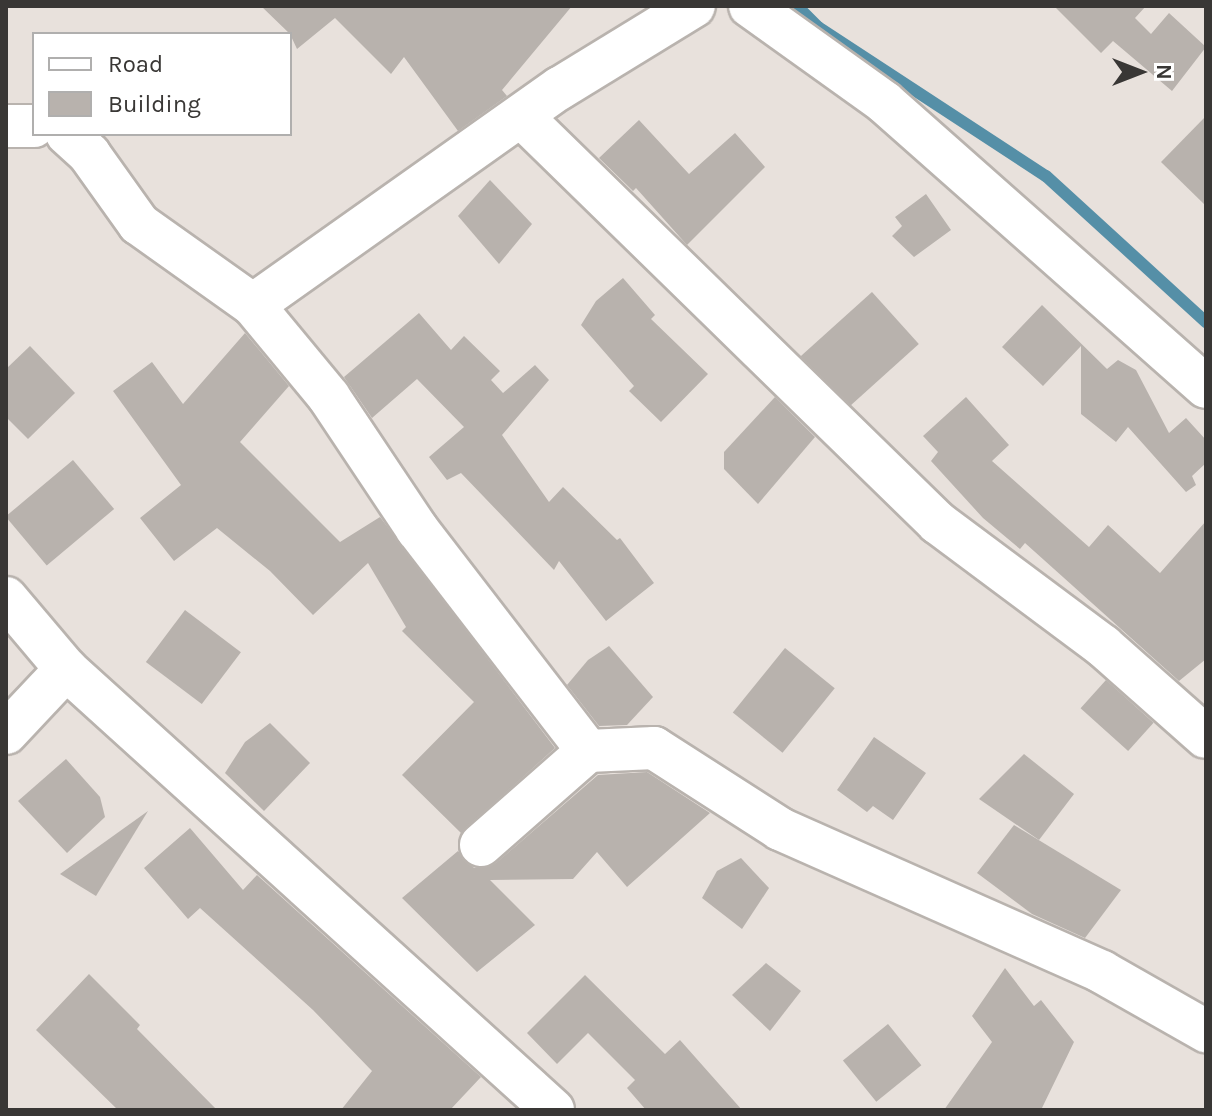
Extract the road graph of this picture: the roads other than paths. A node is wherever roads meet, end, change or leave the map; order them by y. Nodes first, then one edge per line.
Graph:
1 (694, 6) edge
2 (750, 6) edge
3 (521, 116) junction
4 (6, 126) edge
5 (32, 126) edge
6 (69, 136) edge
7 (253, 305) junction
8 (1206, 387) edge
9 (6, 598) edge
10 (66, 669) junction
11 (6, 733) edge
12 (1206, 737) edge
13 (588, 751) junction
14 (481, 845) dead end
15 (1206, 1031) edge
16 (553, 1110) edge

1 - 3 street
2 - 8 street
3 - 7 street
3 - 12 street
4 - 5 street
6 - 7 street
7 - 13 street
9 - 10 street
10 - 11 street
10 - 16 street
13 - 14 street
13 - 15 street

